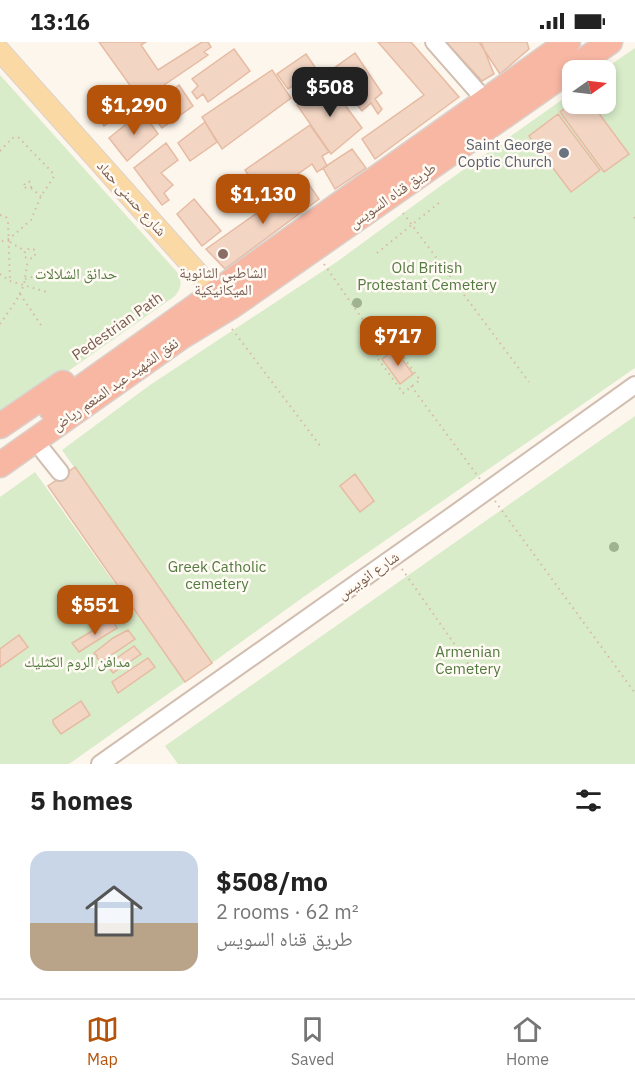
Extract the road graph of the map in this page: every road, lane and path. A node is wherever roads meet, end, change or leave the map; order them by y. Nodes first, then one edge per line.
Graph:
1 (435, 42) edge
2 (568, 42) edge
3 (610, 42) edge
4 (0, 51) edge
5 (485, 100) junction
6 (0, 151) edge
7 (31, 188) dead end
8 (41, 196) junction
9 (440, 202) dead end
10 (403, 213) dead end
11 (0, 215) edge
12 (412, 224) junction
13 (9, 240) junction
14 (0, 242) edge
15 (314, 249) junction
16 (25, 251) junction
17 (377, 253) dead end
18 (28, 259) junction
19 (46, 273) dead end
20 (0, 274) edge
21 (25, 279) junction
22 (10, 281) junction
23 (24, 285) junction
24 (50, 293) dead end
25 (20, 294) junction
26 (221, 303) junction
27 (0, 324) edge
28 (44, 328) dead end
29 (384, 350) junction
30 (530, 382) dead end
31 (635, 385) edge
32 (411, 387) junction
33 (0, 426) edge
34 (0, 445) edge
35 (321, 447) dead end
36 (44, 452) junction
37 (0, 465) edge
38 (60, 472) dead end
39 (0, 483) edge
40 (488, 490) junction
41 (394, 557) junction
42 (476, 675) dead end
43 (635, 693) edge
44 (100, 764) edge

1 - 5 street
2 - 5 highway, طريق قناه السويس
3 - 15 highway, طريق قناه السويس
4 - 26 main road, شارع حسنى حماد
5 - 26 highway, طريق قناه السويس
6 - 8 path
7 - 8 path
8 - 13 path
9 - 12 path
10 - 12 path
11 - 13 path
12 - 17 path
12 - 30 path
13 - 14 path
13 - 16 path
13 - 22 path
15 - 26 highway, طريق قناه السويس
15 - 29 path
16 - 18 path
16 - 18 path
18 - 21 path
19 - 21 path
20 - 22 path
21 - 23 path
22 - 23 path
23 - 24 path
23 - 25 path
25 - 27 path
25 - 28 path
26 - 33 highway
26 - 34 highway, نفق الشهيد عبد المنعم رياض
26 - 35 path
26 - 36 highway
26 - 37 highway, نفق الشهيد عبد المنعم رياض
29 - 32 path
29 - 32 path
31 - 40 street, شارع انوبيس
32 - 40 path
36 - 38 street
36 - 39 highway
40 - 41 street, شارع انوبيس
40 - 43 path
41 - 42 path
41 - 44 street, شارع انوبيس

